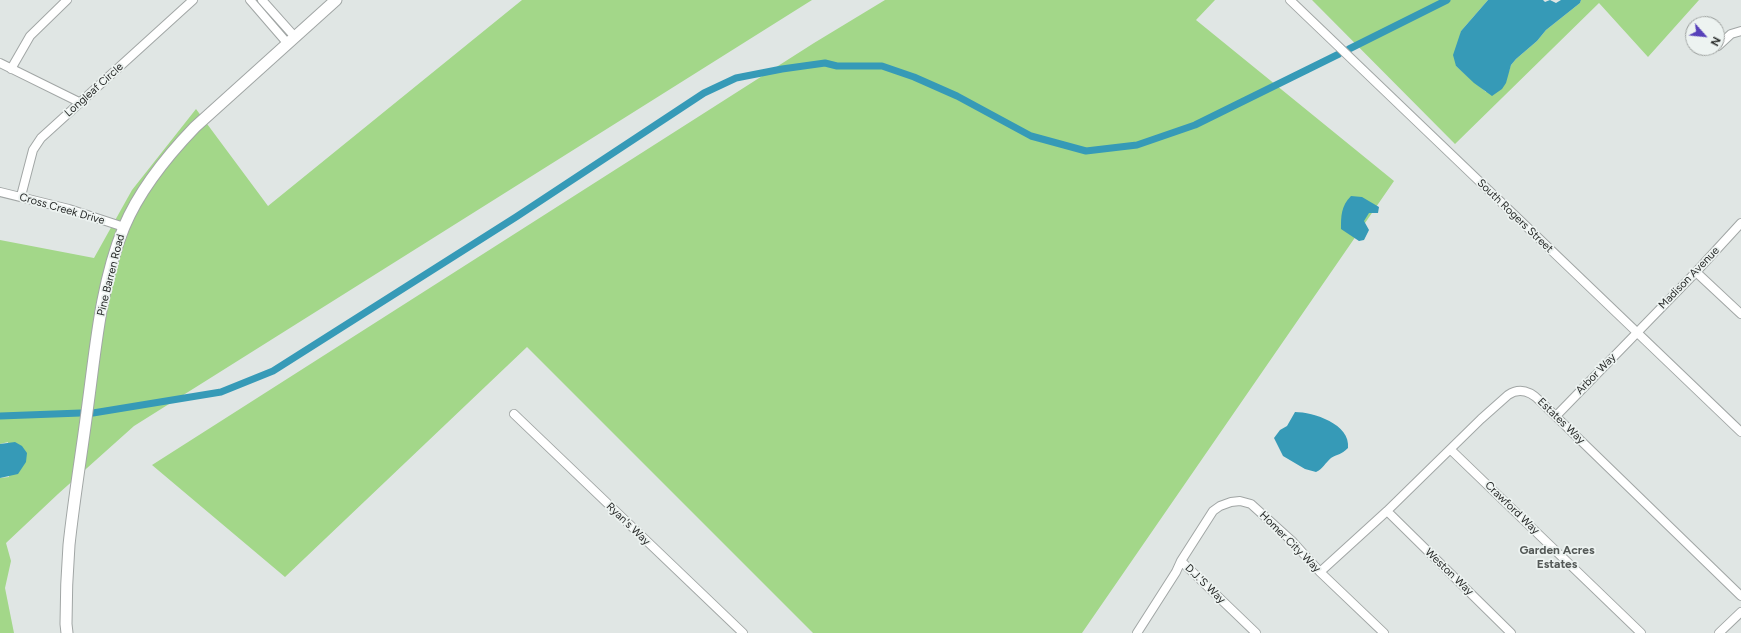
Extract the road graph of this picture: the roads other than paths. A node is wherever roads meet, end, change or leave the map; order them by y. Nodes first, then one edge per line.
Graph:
1 (67, 0) edge
2 (192, 0) edge
3 (250, 0) edge
4 (262, 0) edge
5 (336, 0) edge
6 (1290, 0) edge
7 (1741, 31) edge
8 (291, 40) junction
9 (1725, 40) edge
10 (0, 63) edge
11 (11, 69) junction
12 (79, 102) junction
13 (0, 192) edge
14 (21, 196) junction
15 (1741, 223) edge
16 (124, 227) junction
17 (1696, 272) junction
18 (1741, 314) edge
19 (1637, 332) junction
20 (514, 414) dead end
21 (1556, 416) junction
22 (1741, 432) edge
23 (1451, 450) junction
24 (1387, 511) junction
25 (1181, 561) junction
26 (1320, 572) junction
27 (1741, 596) edge
28 (1741, 612) edge
29 (67, 633) edge
30 (743, 633) edge
31 (1137, 633) edge
32 (1256, 633) edge
33 (1384, 633) edge
34 (1511, 633) edge
35 (1641, 633) edge
36 (1719, 633) edge

1 - 11 street
2 - 12 street, Longleaf Circle
3 - 8 street
4 - 8 street
5 - 8 main road, Pine Barren Road
6 - 19 street, South Rogers Street
7 - 9 street
8 - 16 main road, Pine Barren Road
10 - 11 street
11 - 12 street
12 - 14 street, Longleaf Circle
13 - 14 street, Cross Creek Drive
14 - 16 street, Cross Creek Drive
15 - 17 street, Madison Avenue
16 - 29 main road, Pine Barren Road
17 - 18 street
17 - 19 street, Madison Avenue
19 - 21 street, Arbor Way
19 - 22 street, South Rogers Street
20 - 30 street, Ryan's Way
21 - 23 street, Estates Way
21 - 27 street, Estates Way
23 - 24 street, Estates Way
23 - 35 street, Crawford Way
24 - 26 street, Estates Way
24 - 34 street, Weston Way
25 - 26 street, Homer City Way
25 - 31 street, D.J.'S Way
25 - 32 street, D.J.'S Way
26 - 33 street, Homer City Way
28 - 36 street

